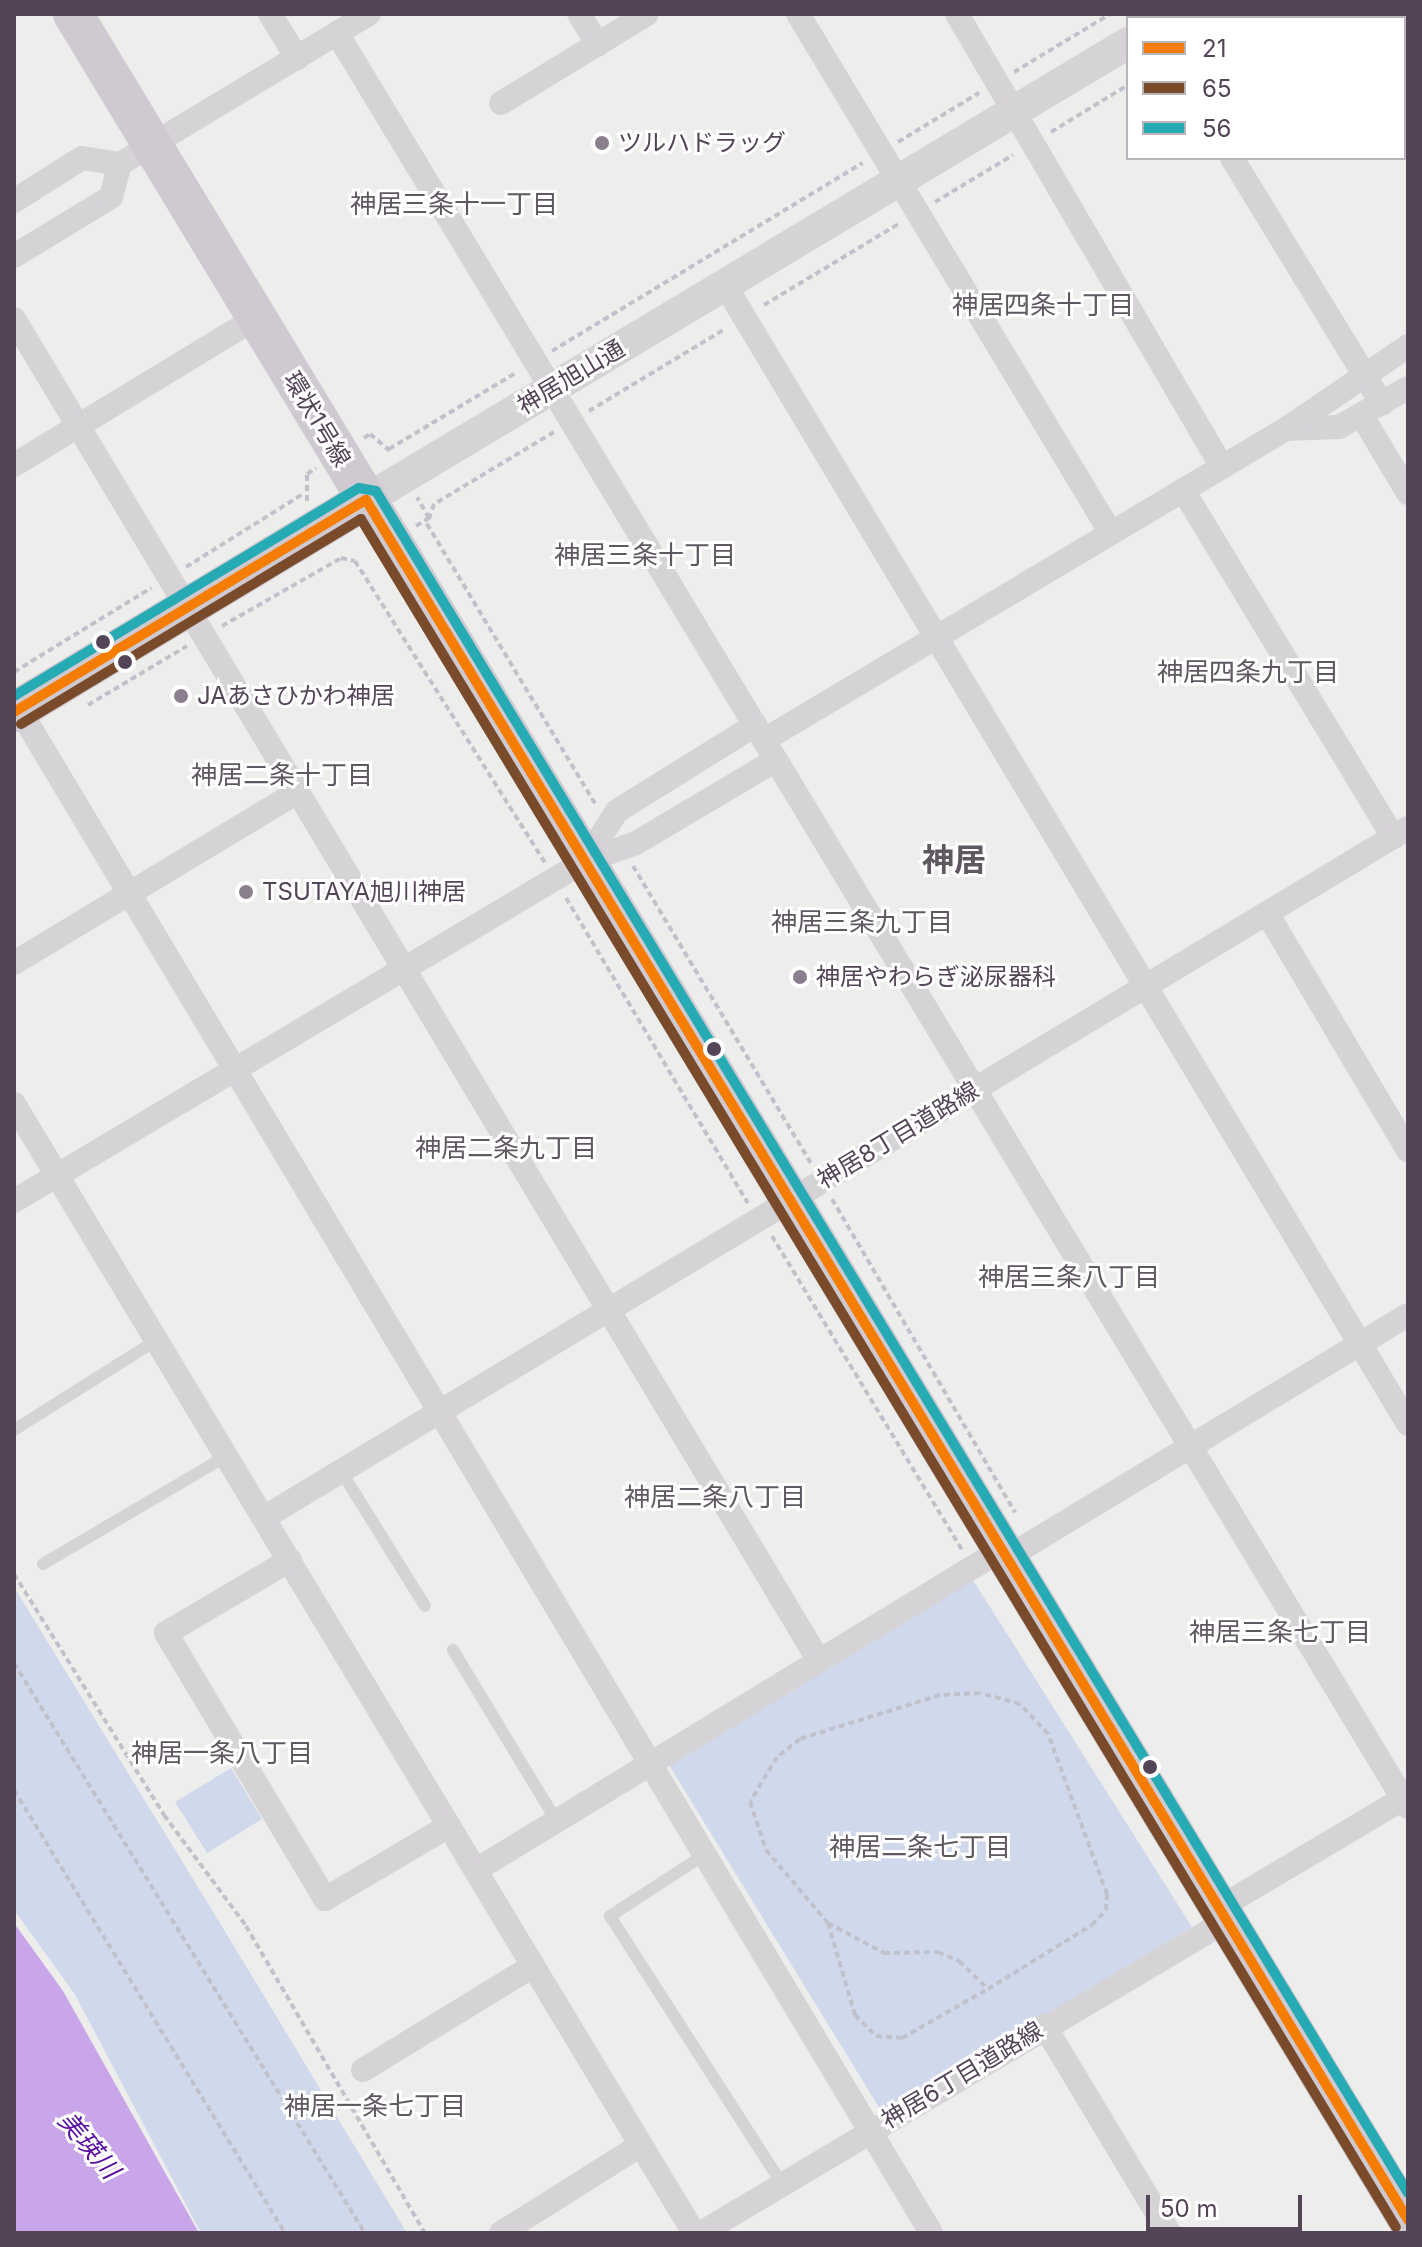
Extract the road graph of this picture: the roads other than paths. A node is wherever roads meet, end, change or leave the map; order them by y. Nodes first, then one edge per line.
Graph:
1 (73, 14) edge
2 (270, 14) edge
3 (369, 14) edge
4 (579, 14) edge
5 (647, 14) edge
6 (798, 14) edge
7 (957, 14) edge
8 (337, 33) junction
9 (598, 44) junction
10 (1126, 44) edge
11 (297, 58) junction
12 (501, 103) dead end
13 (1013, 111) junction
14 (136, 155) junction
15 (1233, 160) edge
16 (898, 181) junction
17 (14, 201) edge
18 (14, 256) edge
19 (725, 285) junction
20 (256, 318) junction
21 (14, 319) edge
22 (1408, 346) edge
23 (1362, 374) junction
24 (1408, 388) edge
25 (553, 389) junction
26 (1372, 410) junction
27 (79, 426) junction
28 (1286, 429) junction
29 (14, 465) edge
30 (1222, 467) junction
31 (1183, 490) junction
32 (1408, 493) edge
33 (366, 500) junction
34 (1111, 533) junction
35 (196, 622) junction
36 (939, 636) junction
37 (16, 711) edge
38 (765, 742) junction
39 (296, 793) junction
40 (1404, 830) edge
41 (587, 863) junction
42 (129, 893) junction
43 (1267, 913) junction
44 (14, 963) edge
45 (404, 969) junction
46 (1146, 986) junction
47 (232, 1071) junction
48 (972, 1090) junction
49 (14, 1104) edge
50 (1408, 1150) edge
51 (56, 1176) junction
52 (14, 1201) edge
53 (776, 1209) junction
54 (608, 1310) junction
55 (1408, 1315) edge
56 (157, 1340) junction
57 (1360, 1344) junction
58 (436, 1413) junction
59 (1408, 1424) edge
60 (14, 1430) edge
61 (1191, 1447) junction
62 (228, 1455) junction
63 (341, 1471) junction
64 (265, 1517) junction
65 (990, 1558) junction
66 (290, 1560) junction
67 (43, 1564) dead end
68 (425, 1606) dead end
69 (453, 1650) dead end
70 (818, 1659) junction
71 (647, 1764) junction
72 (1406, 1800) edge
73 (556, 1820) junction
74 (449, 1826) junction
75 (704, 1855) junction
76 (476, 1870) junction
77 (1222, 1915) junction
78 (533, 1966) junction
79 (1044, 2025) junction
80 (363, 2070) dead end
81 (869, 2132) junction
82 (641, 2145) junction
83 (782, 2184) junction
84 (1408, 2220) edge
85 (501, 2233) edge
86 (694, 2233) edge
87 (701, 2233) edge
88 (931, 2233) edge
89 (1169, 2233) edge

1 - 14 main road, 環状1号線
2 - 11 street
3 - 8 street
4 - 9 street
5 - 9 street
6 - 16 street
7 - 13 street
8 - 11 street
8 - 25 street
9 - 12 street
10 - 13 street, 神居旭山通
11 - 14 street
13 - 16 street, 神居旭山通
13 - 30 street
14 - 17 street
14 - 18 street
14 - 20 main road, 環状1号線
15 - 23 street
16 - 19 street, 神居旭山通
16 - 34 street
19 - 25 street, 神居旭山通
19 - 36 street
20 - 27 street
20 - 33 main road, 環状1号線
21 - 27 street
22 - 23 street
23 - 26 street
23 - 28 street
24 - 26 street
25 - 33 street, 神居旭山通
25 - 38 street
26 - 28 street
26 - 32 street
27 - 29 street
27 - 35 street
28 - 30 street
30 - 31 street
31 - 34 street
31 - 40 street
33 - 35 main road, 神居旭山通
33 - 41 main road, 環状1号線
34 - 36 street
35 - 37 main road, 神居旭山通
35 - 39 street
36 - 38 street
36 - 46 street
37 - 42 street
38 - 41 street
38 - 41 street
38 - 48 street
39 - 42 street
39 - 45 street
40 - 43 street, 神居8丁目道路線
41 - 45 street
41 - 53 main road, 環状1号線
42 - 44 street
42 - 47 street
43 - 46 street, 神居8丁目道路線
43 - 50 street
45 - 47 street
45 - 54 street
46 - 48 street, 神居8丁目道路線
46 - 57 street
47 - 51 street
47 - 58 street
48 - 53 street, 神居8丁目道路線
48 - 61 street
49 - 51 street
51 - 52 street
51 - 56 street
53 - 54 street, 神居8丁目道路線
53 - 65 main road, 環状1号線
54 - 58 street, 神居8丁目道路線
54 - 70 street
55 - 57 street
56 - 60 lane
56 - 62 street
57 - 59 street
57 - 61 street
58 - 63 street, 神居8丁目道路線
58 - 71 street
61 - 65 street
61 - 72 street
62 - 64 street
62 - 67 lane
63 - 64 street, 神居8丁目道路線
63 - 68 lane
64 - 66 street
65 - 70 street
65 - 77 main road, 環状1号線
66 - 74 street
66 - 74 street
69 - 73 lane
70 - 71 street
71 - 73 street
71 - 75 street
72 - 77 street, 神居6丁目道路線
73 - 76 street
74 - 76 street
75 - 81 street
75 - 83 lane
76 - 78 street
77 - 79 street, 神居6丁目道路線
77 - 84 main road, 環状1号線
78 - 80 street
78 - 82 street
79 - 81 street, 神居6丁目道路線
79 - 89 street
81 - 83 street, 神居6丁目道路線
81 - 88 street
82 - 85 street
82 - 86 street
83 - 87 street, 神居6丁目道路線

